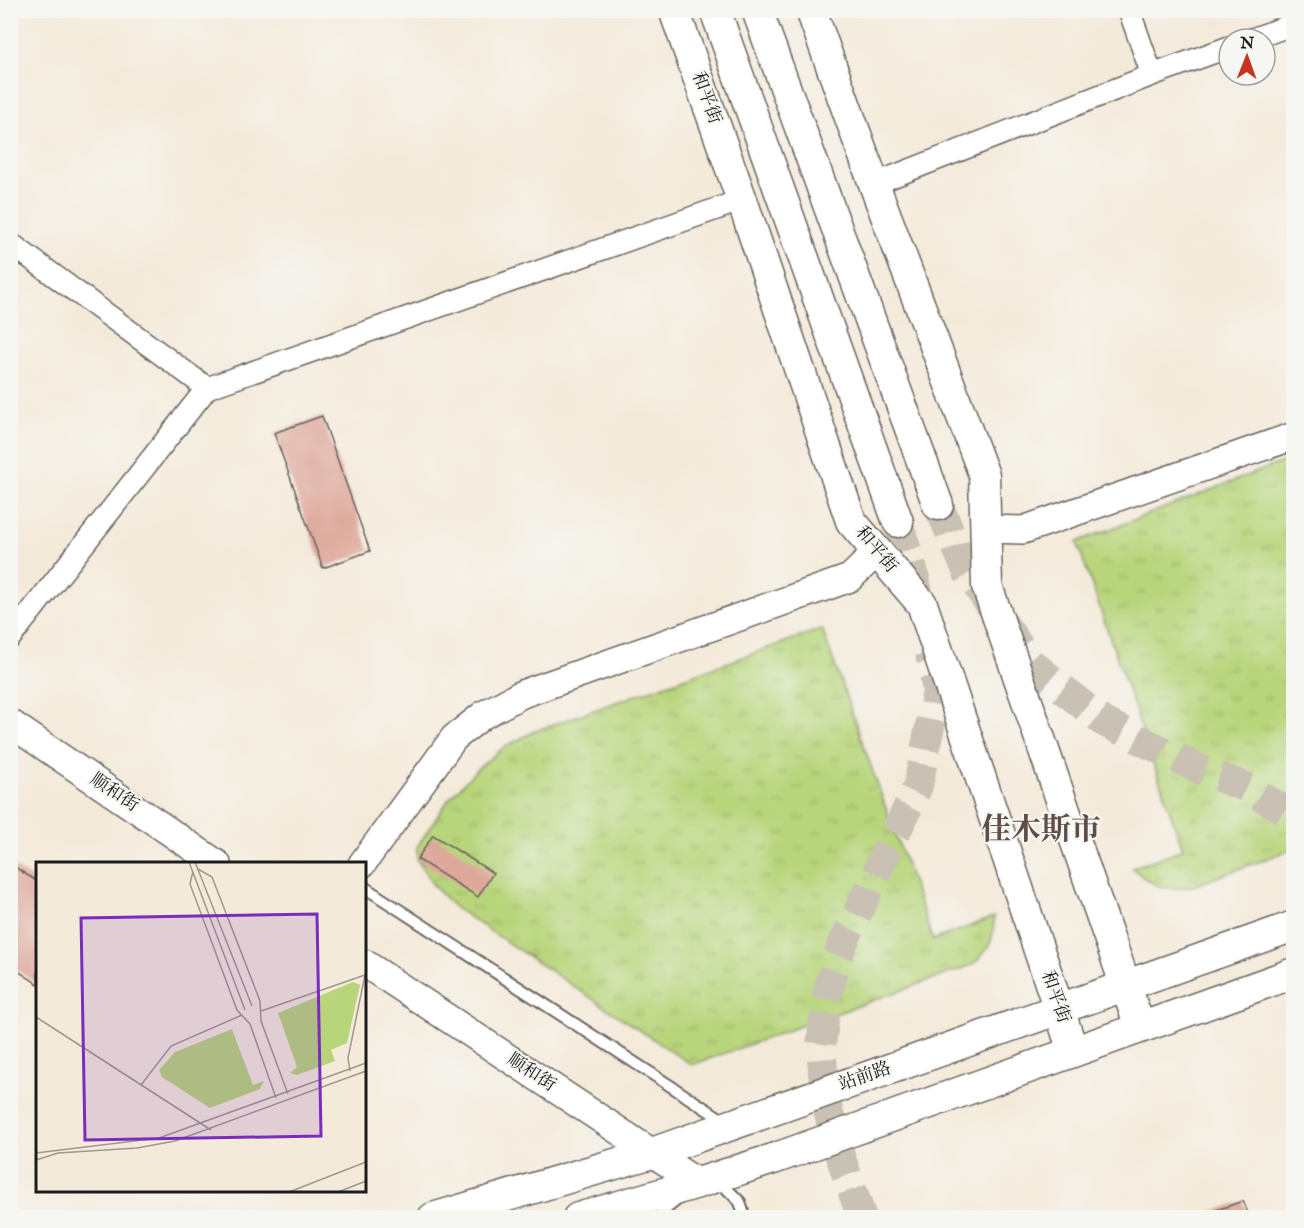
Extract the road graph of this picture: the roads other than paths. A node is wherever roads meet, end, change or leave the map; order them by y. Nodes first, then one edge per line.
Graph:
1 (674, 10) edge
2 (715, 10) edge
3 (757, 10) edge
4 (811, 10) edge
5 (1129, 10) edge
6 (1293, 24) edge
7 (1277, 30) edge
8 (1217, 51) edge
9 (1152, 75) junction
10 (874, 184) junction
11 (742, 200) junction
12 (10, 243) edge
13 (207, 388) junction
14 (1293, 436) edge
15 (938, 505) tunnel mouth
16 (898, 522) tunnel mouth
17 (986, 529) junction
18 (878, 552) junction
19 (10, 638) edge
20 (10, 723) edge
21 (214, 862) edge
22 (363, 862) edge
23 (366, 888) edge
24 (1293, 926) edge
25 (366, 964) edge
26 (1293, 973) edge
27 (1126, 986) junction
28 (1059, 1009) junction
29 (1140, 1027) junction
30 (1073, 1051) junction
31 (730, 1125) junction
32 (652, 1153) junction
33 (698, 1183) junction
34 (433, 1218) edge
35 (578, 1218) edge
36 (664, 1218) edge
37 (745, 1218) edge

1 - 11 main road, 和平街
2 - 16 main road, 和平街
3 - 15 main road
4 - 10 main road
5 - 9 street
6 - 7 street
8 - 9 street
9 - 10 street
10 - 17 main road
11 - 13 street
11 - 18 main road, 和平街
12 - 13 street
13 - 19 street
14 - 17 street
17 - 27 main road
18 - 22 street
18 - 28 main road, 和平街
20 - 21 street, 顺和街
23 - 31 lane
24 - 27 main road, 站前路
25 - 32 street, 顺和街
26 - 29 main road
27 - 28 main road, 站前路
27 - 29 main road
28 - 30 main road, 和平街
28 - 31 main road, 站前路
29 - 30 main road
30 - 33 main road
31 - 32 main road, 站前路
32 - 33 street, 顺和街
32 - 34 main road, 站前路
33 - 35 main road
33 - 36 lane
33 - 37 lane

